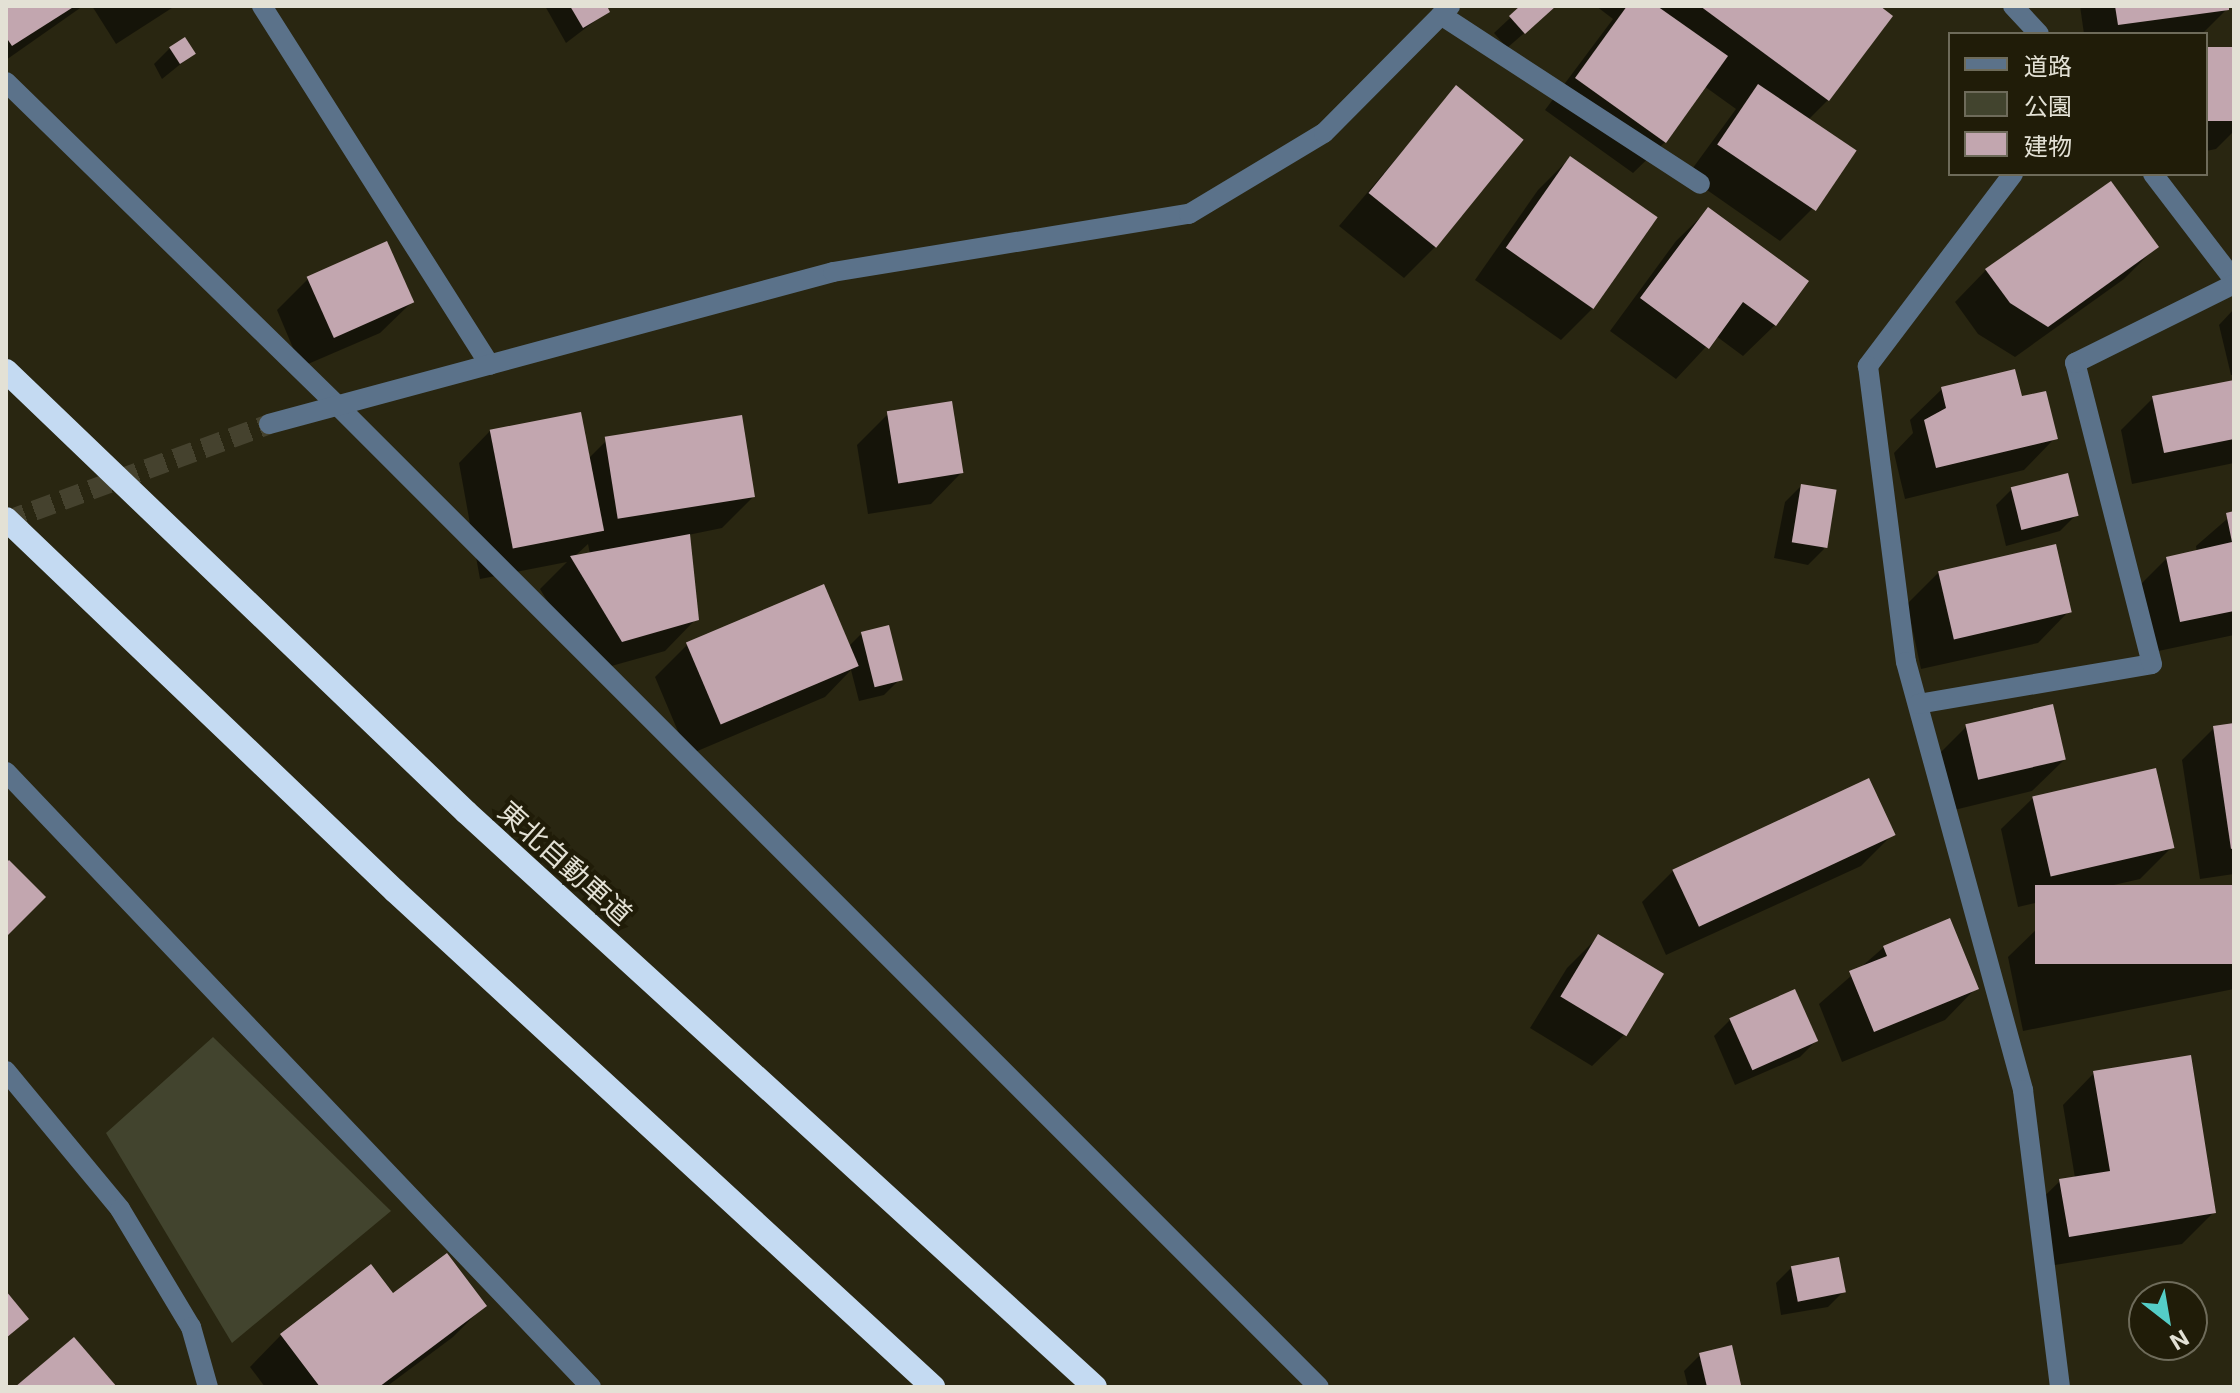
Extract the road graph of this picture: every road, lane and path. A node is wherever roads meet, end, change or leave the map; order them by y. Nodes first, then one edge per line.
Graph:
1 (262, 6) edge
2 (2013, 6) edge
3 (1445, 11) edge
4 (2037, 32) edge
5 (6, 82) edge
6 (2011, 176) edge
7 (2154, 176) edge
8 (1700, 184) dead end
9 (2234, 282) edge
10 (490, 365) junction
11 (6, 371) edge
12 (338, 406) junction
13 (269, 424) tunnel mouth
14 (6, 519) edge
15 (1918, 704) junction
16 (6, 772) edge
17 (6, 1071) edge
18 (208, 1387) edge
19 (591, 1387) edge
20 (933, 1387) edge
21 (1095, 1387) edge
22 (1319, 1387) edge
23 (2060, 1387) edge

1 - 10 street
2 - 4 street
3 - 8 street
3 - 10 street
5 - 12 street
6 - 15 street
7 - 9 street
9 - 15 street
10 - 12 street
11 - 21 highway, 東北自動車道
12 - 13 street
12 - 22 street
14 - 20 highway
15 - 23 street
16 - 19 street
17 - 18 street

